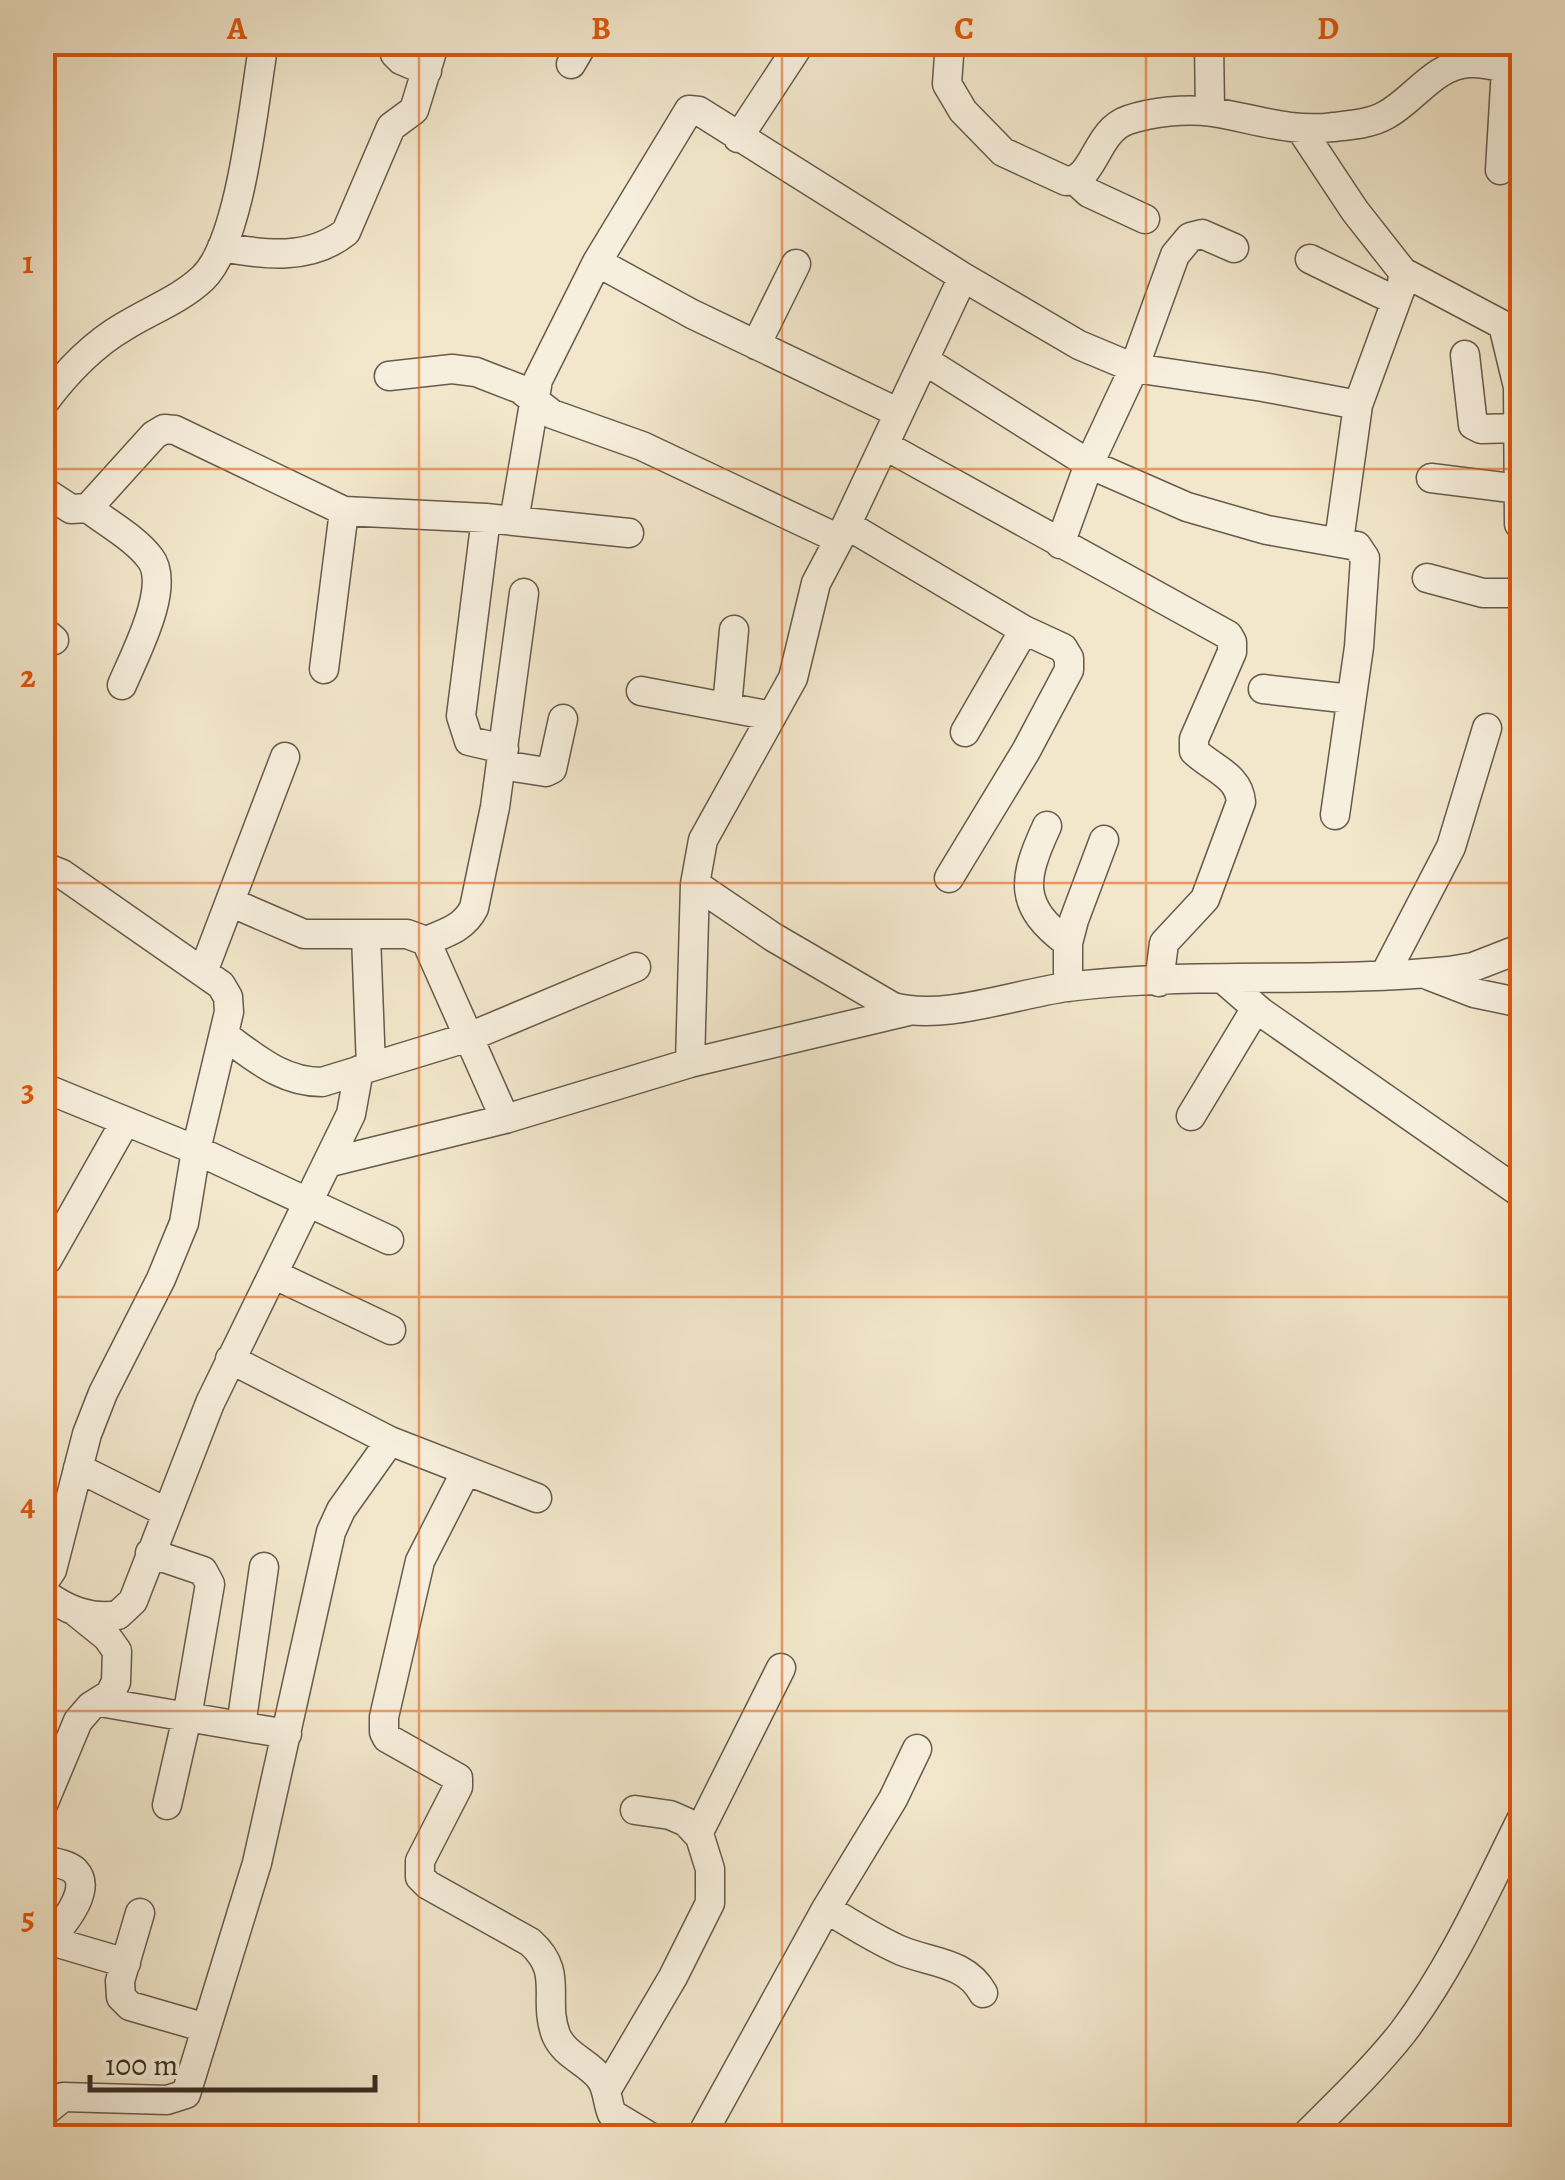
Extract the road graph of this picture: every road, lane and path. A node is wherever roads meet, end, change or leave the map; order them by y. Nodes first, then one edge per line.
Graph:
1 (264, 42) edge
2 (397, 42) edge
3 (436, 42) edge
4 (801, 42) edge
5 (950, 42) edge
6 (1210, 42) edge
7 (1514, 69) edge
8 (426, 71) junction
9 (1210, 112) junction
10 (1300, 128) junction
11 (738, 138) junction
12 (1500, 170) dead end
13 (1076, 180) junction
14 (1145, 218) dead end
15 (1234, 248) dead end
16 (219, 254) junction
17 (1310, 259) dead end
18 (597, 262) junction
19 (796, 264) dead end
20 (1404, 272) junction
21 (963, 277) junction
22 (1396, 301) junction
23 (1513, 328) edge
24 (756, 345) junction
25 (1465, 355) dead end
26 (924, 360) junction
27 (1134, 368) junction
28 (388, 376) dead end
29 (535, 403) junction
30 (1358, 405) junction
31 (42, 406) edge
32 (899, 413) junction
33 (1520, 428) junction
34 (884, 445) junction
35 (1089, 464) junction
36 (1431, 478) dead end
37 (1519, 489) junction
38 (42, 490) edge
39 (88, 508) junction
40 (344, 511) junction
41 (486, 518) junction
42 (514, 521) junction
43 (1518, 524) dead end
44 (843, 532) junction
45 (629, 533) dead end
46 (1339, 540) junction
47 (1060, 544) junction
48 (1427, 578) dead end
49 (524, 593) dead end
50 (1522, 594) edge
51 (734, 630) dead end
52 (1024, 630) junction
53 (324, 668) dead end
54 (122, 686) dead end
55 (1264, 689) dead end
56 (641, 691) dead end
57 (1351, 699) junction
58 (727, 708) junction
59 (772, 716) junction
60 (563, 720) dead end
61 (1487, 728) dead end
62 (966, 732) dead end
63 (503, 757) junction
64 (284, 758) dead end
65 (1335, 815) dead end
66 (1047, 826) dead end
67 (1104, 840) dead end
68 (42, 866) edge
69 (949, 878) dead end
70 (695, 884) junction
71 (230, 902) junction
72 (366, 936) junction
73 (426, 941) junction
74 (1068, 943) junction
75 (1522, 948) edge
76 (636, 966) dead end
77 (203, 972) junction
78 (1385, 974) junction
79 (1424, 974) junction
80 (1223, 979) junction
81 (1159, 982) junction
82 (1068, 987) junction
83 (1522, 1003) edge
84 (1256, 1008) junction
85 (908, 1011) junction
86 (225, 1036) junction
87 (470, 1037) junction
88 (690, 1063) junction
89 (365, 1068) junction
90 (42, 1088) edge
91 (1192, 1116) dead end
92 (506, 1119) junction
93 (125, 1122) junction
94 (196, 1150) junction
95 (328, 1164) junction
96 (1522, 1194) edge
97 (309, 1202) junction
98 (388, 1240) dead end
99 (47, 1260) dead end
100 (273, 1274) junction
101 (391, 1330) dead end
102 (230, 1359) junction
103 (390, 1441) junction
104 (78, 1468) junction
105 (466, 1471) junction
106 (536, 1498) dead end
107 (166, 1512) junction
108 (150, 1553) junction
109 (264, 1567) dead end
110 (42, 1589) edge
111 (76, 1612) junction
112 (781, 1668) dead end
113 (100, 1702) junction
114 (187, 1717) junction
115 (241, 1726) junction
116 (287, 1734) junction
117 (917, 1749) dead end
118 (168, 1805) dead end
119 (42, 1808) edge
120 (635, 1810) dead end
121 (1522, 1818) edge
122 (698, 1834) junction
123 (42, 1860) edge
124 (826, 1909) junction
125 (140, 1913) dead end
126 (126, 1963) junction
127 (983, 1993) dead end
128 (206, 2028) junction
129 (606, 2091) junction
130 (42, 2114) edge
131 (652, 2138) edge
132 (700, 2138) edge
133 (1303, 2138) edge

1 - 16 street
2 - 8 street
3 - 8 street
4 - 11 street
5 - 13 street
6 - 9 street
7 - 10 street
7 - 12 street
8 - 16 street
9 - 10 street
9 - 13 street
10 - 20 street
11 - 18 street
11 - 21 street
13 - 14 street
15 - 27 street
16 - 31 street
17 - 22 street
18 - 24 street
18 - 29 street
19 - 24 street
20 - 22 street
20 - 23 street
21 - 26 street
21 - 27 street
22 - 30 street
23 - 33 street
24 - 32 street
25 - 33 street
26 - 32 street
26 - 35 street
27 - 30 street
27 - 35 street
28 - 29 street
29 - 42 street
29 - 44 street
30 - 46 street
32 - 34 street
33 - 37 street
34 - 44 street
34 - 47 street
35 - 46 street
35 - 47 street
36 - 37 street
37 - 43 street
38 - 39 street
39 - 40 street
39 - 54 street
40 - 41 street
40 - 53 street
41 - 42 street
41 - 63 street
42 - 45 street
44 - 52 street
44 - 59 street
46 - 57 street
47 - 81 street
48 - 50 street
49 - 63 street
51 - 58 street
52 - 62 street
52 - 69 street
55 - 57 street
56 - 58 street
57 - 65 street
58 - 59 street
59 - 70 street
60 - 63 street
61 - 78 street
63 - 73 street
64 - 71 street
66 - 74 street
67 - 74 street
68 - 77 street
70 - 85 street
70 - 88 street
71 - 72 street
71 - 77 street
72 - 73 street
72 - 89 street
73 - 87 street
74 - 82 street
75 - 79 street
76 - 87 street
77 - 86 street
78 - 79 street
78 - 80 street
79 - 83 street
80 - 81 street
80 - 84 street
81 - 82 street
82 - 85 street
84 - 91 street
84 - 96 street
85 - 88 street
86 - 89 street
86 - 94 street
87 - 89 street
87 - 92 street
88 - 92 street
89 - 95 street
90 - 93 street
92 - 95 street
93 - 94 street
93 - 99 street
94 - 97 street
94 - 104 street
95 - 97 street
97 - 98 street
97 - 100 street
100 - 101 street
100 - 102 street
102 - 103 street
102 - 107 street
103 - 105 street
103 - 116 street
104 - 107 street
104 - 110 street
105 - 106 street
105 - 129 street
107 - 108 street
108 - 111 street
108 - 114 street
109 - 115 street
110 - 111 street
111 - 113 street
112 - 122 street
113 - 114 street
113 - 119 street
114 - 115 street
114 - 118 street
115 - 116 street
116 - 128 street
117 - 124 street
120 - 122 street
121 - 133 street
122 - 129 street
123 - 126 street
124 - 127 street
124 - 132 street
125 - 126 street
126 - 128 street
128 - 130 street
129 - 131 street

